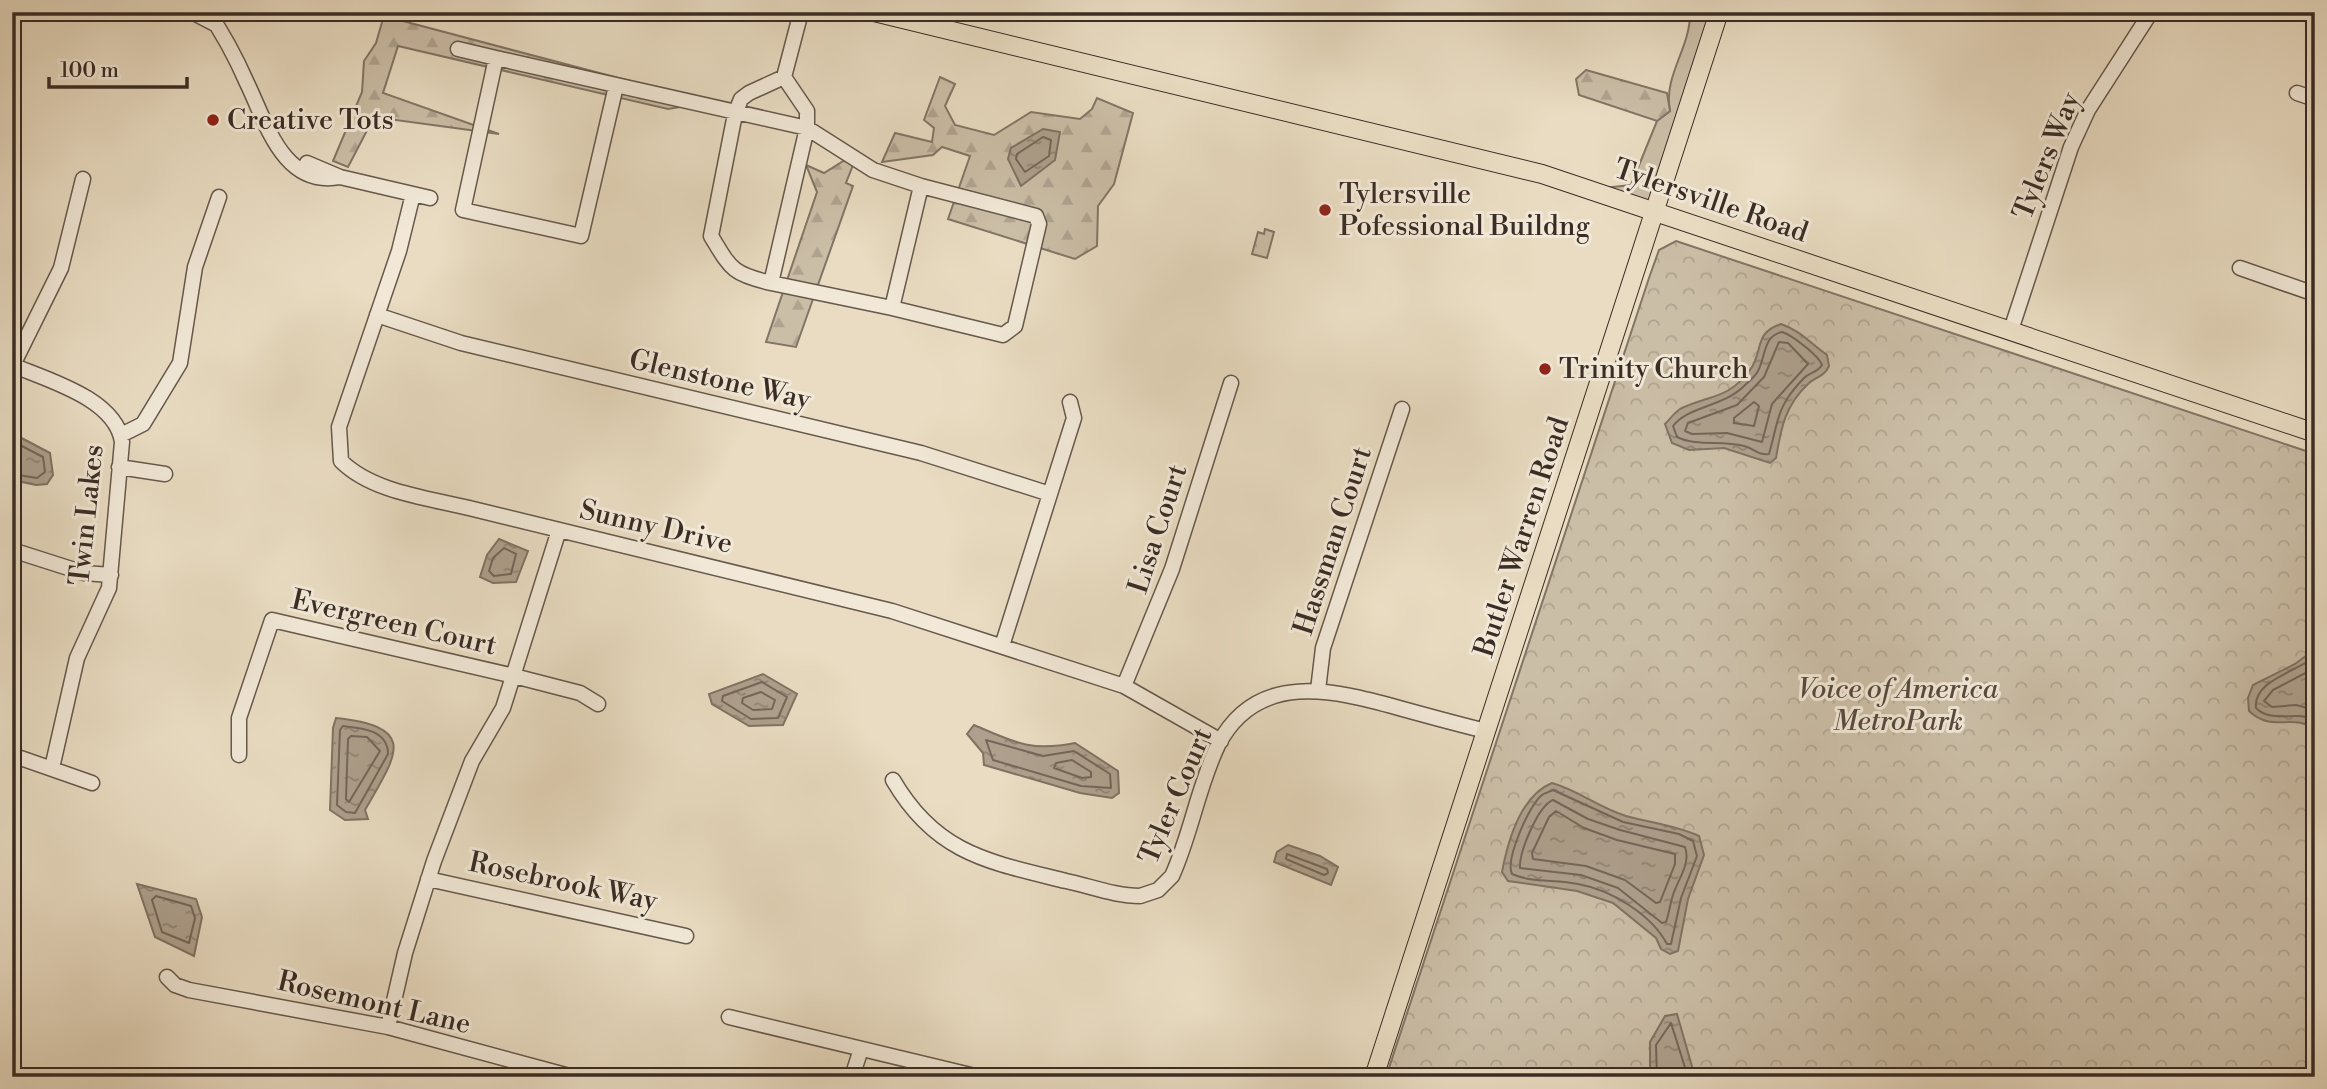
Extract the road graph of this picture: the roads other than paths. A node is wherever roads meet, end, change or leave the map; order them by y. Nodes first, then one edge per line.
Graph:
1 (192, 12) edge
2 (208, 12) edge
3 (801, 12) edge
4 (874, 12) edge
5 (1720, 12) edge
6 (2151, 12) edge
7 (216, 25) junction
8 (458, 49) dead end
9 (496, 58) junction
10 (784, 77) junction
11 (616, 86) junction
12 (2297, 93) dead end
13 (2315, 99) edge
14 (735, 114) junction
15 (807, 128) junction
16 (83, 179) dead end
17 (921, 186) junction
18 (413, 194) junction
19 (219, 197) dead end
20 (430, 198) dead end
21 (1654, 210) junction
22 (2240, 268) dead end
23 (771, 283) junction
24 (2315, 294) edge
25 (892, 308) junction
26 (377, 315) junction
27 (2011, 330) junction
28 (13, 365) edge
29 (1231, 383) dead end
30 (1070, 402) dead end
31 (1402, 409) dead end
32 (2315, 433) edge
33 (121, 435) junction
34 (119, 467) junction
35 (165, 474) dead end
36 (1050, 494) junction
37 (559, 530) junction
38 (12, 550) edge
39 (111, 575) junction
40 (1002, 646) junction
41 (514, 676) junction
42 (1124, 686) junction
43 (1318, 690) junction
44 (598, 704) dead end
45 (1486, 731) junction
46 (1221, 741) junction
47 (12, 755) edge
48 (239, 755) dead end
49 (52, 768) junction
50 (893, 780) dead end
51 (92, 783) dead end
52 (428, 879) junction
53 (686, 936) dead end
54 (167, 977) dead end
55 (729, 1017) dead end
56 (388, 1027) junction
57 (861, 1049) junction
58 (573, 1077) edge
59 (852, 1077) edge
60 (979, 1077) edge
61 (1374, 1077) edge

1 - 7 street
2 - 7 street
3 - 10 street
4 - 21 main road, Tylersville Road
5 - 21 main road, Butler Warren Road
6 - 27 street, Tylers Way
7 - 18 street
8 - 9 street
9 - 11 street
9 - 11 street
10 - 14 street
10 - 15 street
11 - 14 street
12 - 13 street
14 - 15 street
14 - 23 street
15 - 17 street
15 - 23 street
16 - 28 street
17 - 25 street
17 - 25 street
18 - 20 street
18 - 26 street, Sunny Drive
19 - 33 street
21 - 27 main road, Tylersville Road
21 - 45 main road, Butler Warren Road
22 - 24 street
23 - 25 street
26 - 36 street, Glenstone Way
26 - 37 street, Sunny Drive
27 - 32 main road, Tylersville Road
28 - 33 street, Twin Lakes
29 - 42 street, Lisa Court
30 - 36 street
31 - 43 street, Hassman Court
33 - 34 street, Twin Lakes
34 - 35 street
34 - 39 street, Twin Lakes
36 - 40 street
37 - 40 street, Sunny Drive
37 - 41 street, Rosebrook Way
38 - 39 street
39 - 49 street, Twin Lakes
40 - 42 street, Sunny Drive
41 - 44 street, Evergreen Court
41 - 48 street, Evergreen Court
41 - 52 street, Rosebrook Way
42 - 46 street, Sunny Drive
43 - 45 street, Tyler Court
43 - 46 street, Tyler Court
45 - 61 main road, Butler Warren Road
46 - 50 street, Tyler Court
47 - 49 street
49 - 51 street
52 - 53 street, Rosebrook Way
52 - 56 street, Rosebrook Way
54 - 56 street, Rosemont Lane
55 - 57 street
56 - 58 street, Rosemont Lane
57 - 59 street
57 - 60 street

